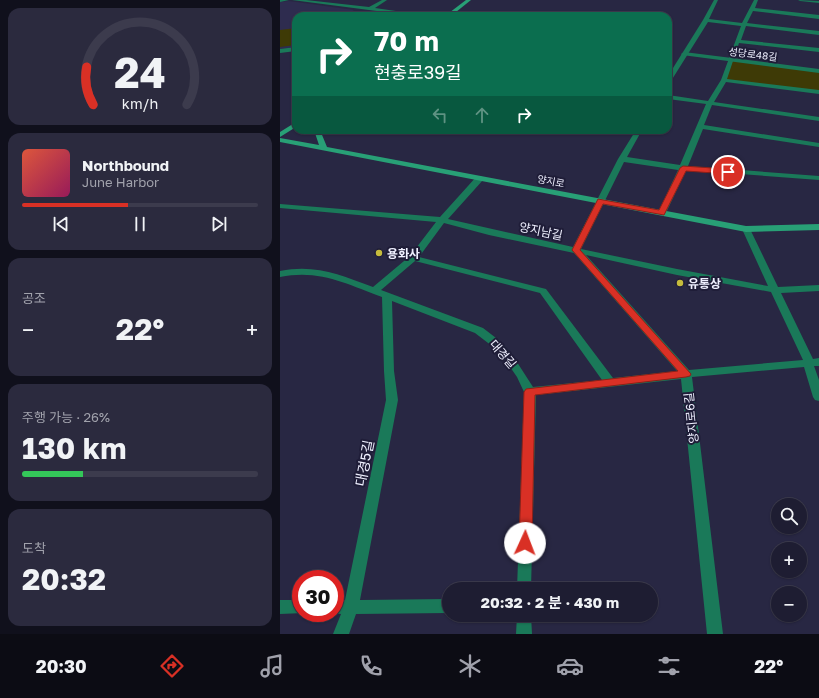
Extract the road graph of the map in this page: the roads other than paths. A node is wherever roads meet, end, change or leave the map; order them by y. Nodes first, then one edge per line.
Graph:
1 (287, 0) edge
2 (294, 0) edge
3 (386, 0) edge
4 (470, 0) edge
5 (716, 0) edge
6 (756, 0) edge
7 (800, 0) edge
8 (280, 1) edge
9 (323, 1) edge
10 (819, 2) edge
11 (370, 9) junction
12 (752, 9) junction
13 (395, 12) edge
14 (454, 12) edge
15 (819, 16) edge
16 (706, 20) junction
17 (744, 24) junction
18 (819, 33) edge
19 (737, 41) junction
20 (292, 50) edge
21 (819, 50) edge
22 (280, 51) edge
23 (684, 54) junction
24 (730, 60) junction
25 (819, 71) edge
26 (672, 74) edge
27 (724, 80) junction
28 (819, 92) edge
29 (672, 98) edge
30 (710, 103) junction
31 (819, 119) edge
32 (292, 127) edge
33 (701, 127) junction
34 (319, 134) edge
35 (637, 134) edge
36 (280, 136) edge
37 (280, 140) edge
38 (819, 145) edge
39 (324, 148) junction
40 (622, 159) junction
41 (683, 168) junction
42 (480, 178) junction
43 (819, 178) edge
44 (601, 201) junction
45 (280, 206) edge
46 (662, 213) junction
47 (442, 220) junction
48 (819, 227) edge
49 (746, 229) junction
50 (576, 250) junction
51 (414, 258) junction
52 (280, 274) edge
53 (819, 288) edge
54 (775, 290) junction
55 (374, 291) junction
56 (387, 296) junction
57 (812, 363) edge
58 (686, 374) junction
59 (610, 382) junction
60 (530, 392) junction
61 (819, 397) edge
62 (524, 582) edge
63 (442, 606) edge
64 (280, 607) edge
65 (292, 607) edge
66 (344, 607) edge
67 (351, 607) junction
68 (524, 622) edge
69 (341, 634) edge
70 (524, 634) edge
71 (715, 634) edge

1 - 8 street
2 - 9 street
3 - 11 street
4 - 14 main road
5 - 16 street
6 - 12 street
7 - 10 street
9 - 11 street
11 - 13 street
12 - 15 street
12 - 17 street
16 - 17 street
16 - 23 street
17 - 18 street
17 - 19 street
19 - 21 street
19 - 24 street
20 - 22 street
23 - 24 street, 성당로48길
23 - 26 street
24 - 25 street, 성당로48길
24 - 27 street
27 - 28 street
27 - 30 street
29 - 30 street
30 - 31 street
30 - 33 street
32 - 36 main road
33 - 38 street
33 - 41 street
34 - 39 main road
35 - 40 street
37 - 39 main road, 양지로
39 - 42 main road, 양지로
40 - 41 street
40 - 44 street
41 - 43 street
41 - 46 street
42 - 44 main road, 양지로
42 - 47 street
44 - 46 main road, 양지로
44 - 50 street
45 - 47 street, 양지남길
46 - 49 main road, 양지로
47 - 50 street, 양지남길
47 - 51 street
48 - 49 main road, 양지로
49 - 54 street
50 - 54 street, 양지남길
50 - 58 street
51 - 55 street
51 - 59 street
52 - 55 street, 대경길
53 - 54 street, 양지남길
54 - 57 street
55 - 56 street, 대경길
56 - 60 street, 대경길
56 - 67 street, 대경5길
57 - 58 street
57 - 61 street
58 - 59 street
58 - 71 street, 양지로6길
59 - 60 street
60 - 62 street
63 - 67 street
64 - 65 street
66 - 67 street
67 - 69 street, 대경5길
68 - 70 street

